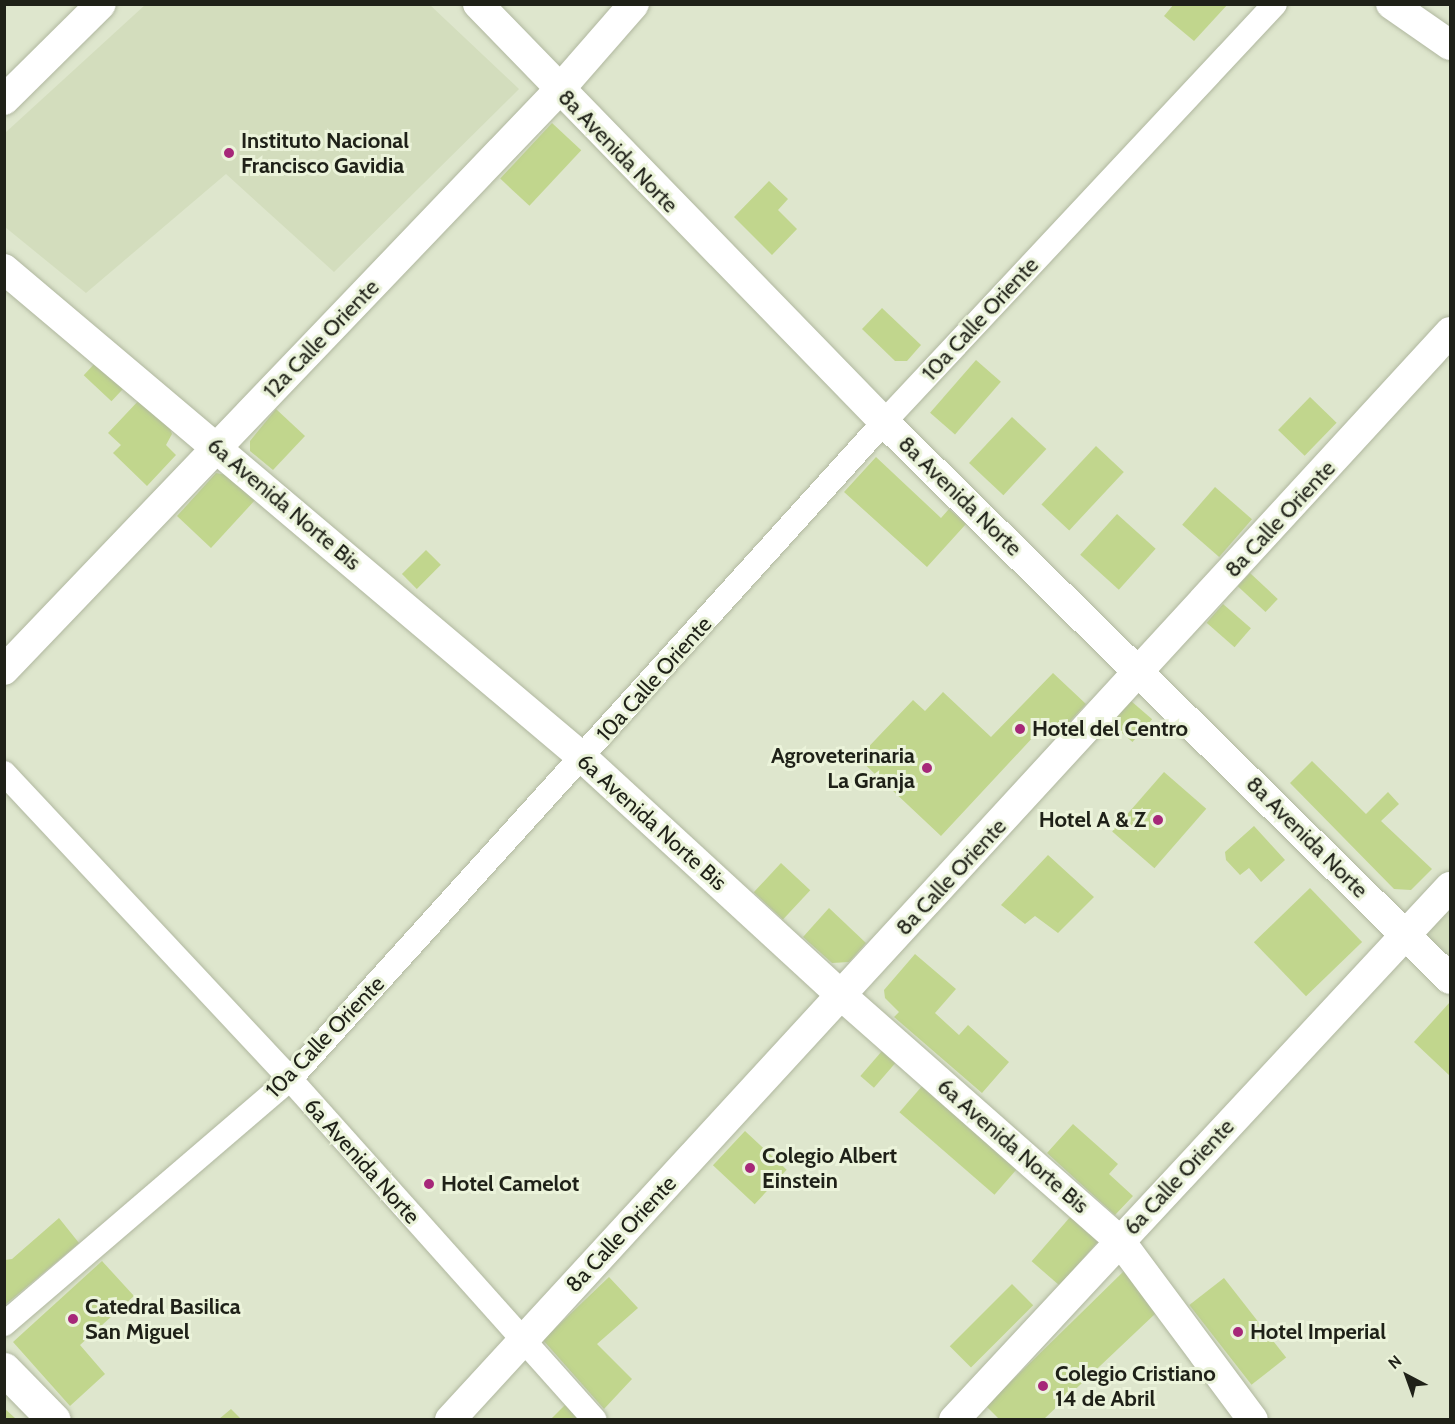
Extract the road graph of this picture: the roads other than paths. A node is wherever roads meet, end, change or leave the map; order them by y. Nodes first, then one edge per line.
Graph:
1 (101, 4) edge
2 (634, 4) edge
3 (1275, 4) edge
4 (1391, 4) edge
5 (493, 10) edge
6 (1450, 45) edge
7 (559, 90) junction
8 (4, 100) edge
9 (4, 269) edge
10 (1450, 332) edge
11 (884, 422) junction
12 (217, 448) junction
13 (4, 670) edge
14 (1140, 671) junction
15 (583, 759) junction
16 (4, 773) edge
17 (1450, 887) edge
18 (1405, 935) junction
19 (1450, 980) edge
20 (842, 996) junction
21 (290, 1079) junction
22 (1120, 1240) junction
23 (4, 1324) edge
24 (522, 1340) junction
25 (4, 1369) edge
26 (54, 1419) edge
27 (450, 1419) edge
28 (595, 1419) edge
29 (954, 1419) edge
30 (1253, 1419) edge

1 - 8 street
2 - 7 street, 12a Calle Oriente
3 - 11 street, 10a Calle Oriente
4 - 6 street
5 - 7 street, 8a Avenida Norte
7 - 11 street, 8a Avenida Norte
7 - 12 street, 12a Calle Oriente
9 - 12 street, 6a Avenida Norte Bis
10 - 14 street, 8a Calle Oriente
11 - 14 street, 8a Avenida Norte
11 - 15 street, 10a Calle Oriente
12 - 13 street, 12a Calle Oriente
12 - 15 street, 6a Avenida Norte Bis
14 - 18 street, 8a Avenida Norte
14 - 20 street, 8a Calle Oriente
15 - 20 street, 6a Avenida Norte Bis
15 - 21 street, 10a Calle Oriente
16 - 21 street, 6a Avenida Norte
17 - 18 street, 6a Calle Oriente
18 - 19 street, 8a Avenida Norte
18 - 22 street, 6a Calle Oriente
20 - 22 street, 6a Avenida Norte Bis
20 - 24 street, 8a Calle Oriente
21 - 23 street, 10a Calle Oriente
21 - 24 street, 6a Avenida Norte
22 - 29 street, 6a Calle Oriente
22 - 30 street, 6a Avenida Norte Bis
24 - 27 street, 8a Calle Oriente
24 - 28 street, 6a Avenida Norte
25 - 26 main road

